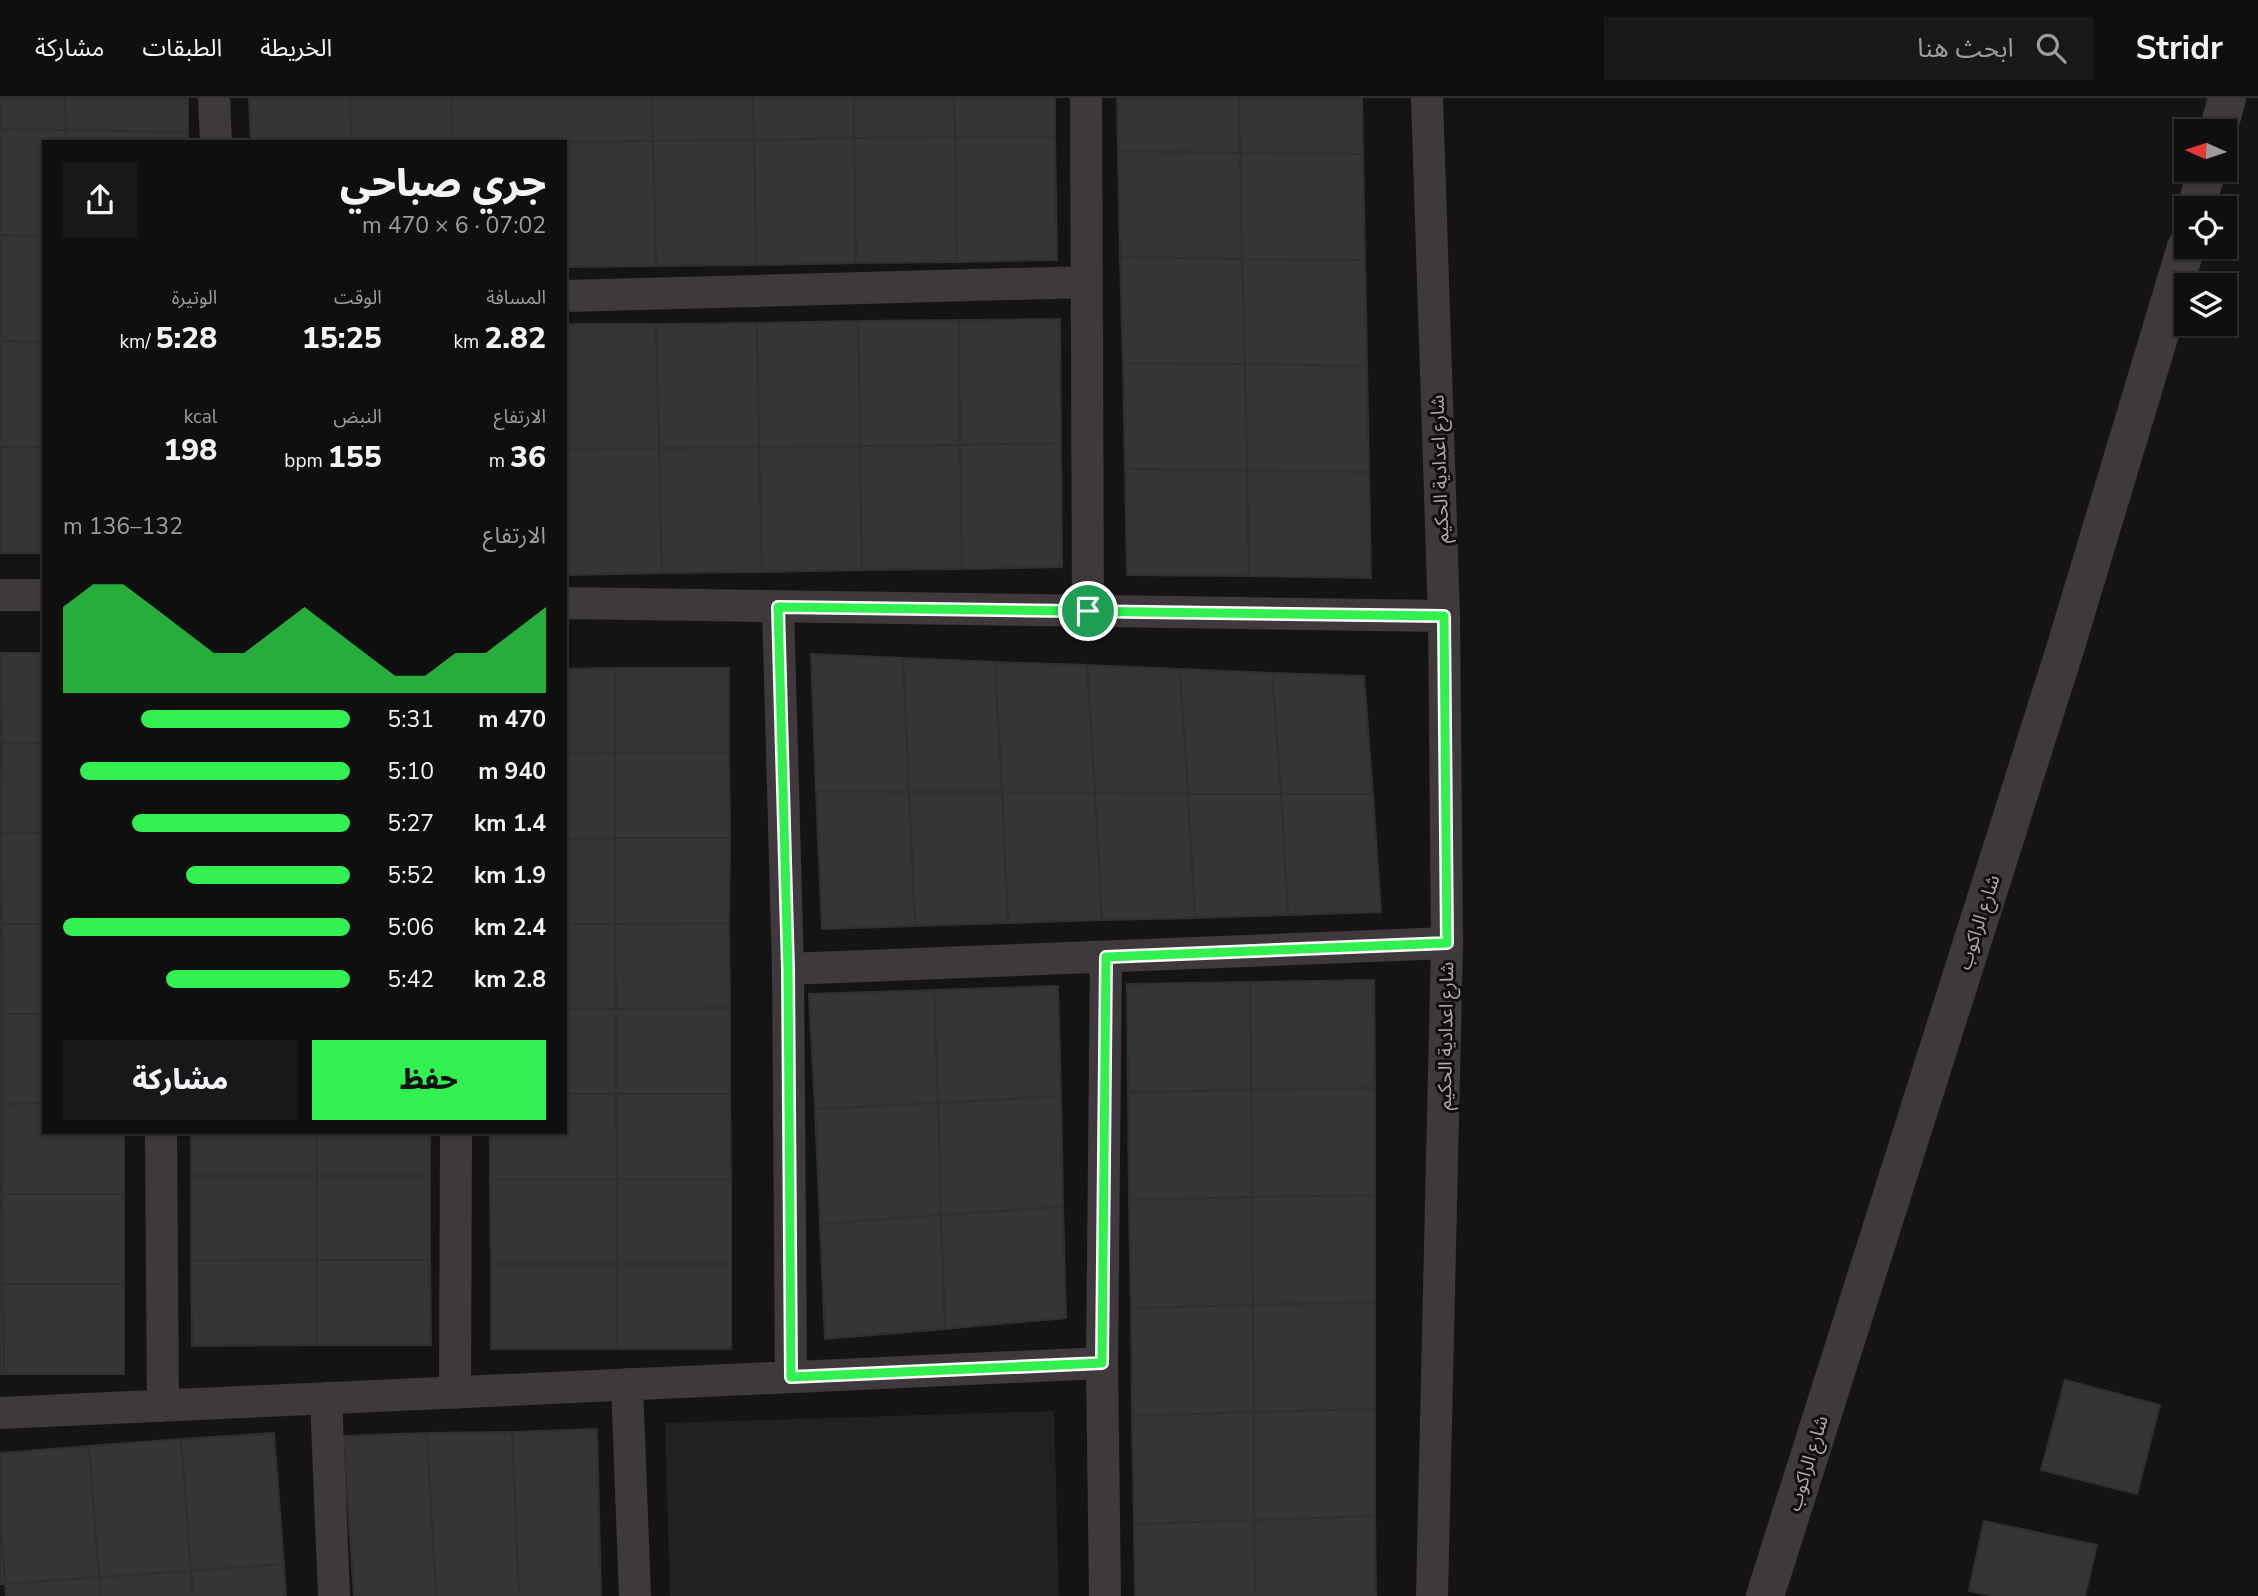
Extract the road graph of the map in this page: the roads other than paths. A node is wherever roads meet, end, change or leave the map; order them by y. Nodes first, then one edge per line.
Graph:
1 (214, 98) edge
2 (1086, 98) edge
3 (1427, 98) edge
4 (2227, 98) edge
5 (2221, 119) edge
6 (216, 140) edge
7 (2182, 259) edge
8 (1087, 282) junction
9 (567, 296) edge
10 (0, 595) edge
11 (42, 595) edge
12 (567, 603) edge
13 (778, 607) junction
14 (1088, 611) junction
15 (1444, 616) junction
16 (1447, 943) junction
17 (1106, 957) junction
18 (788, 969) junction
19 (161, 1134) edge
20 (456, 1134) edge
21 (1102, 1363) junction
22 (791, 1377) junction
23 (627, 1384) junction
24 (455, 1393) junction
25 (326, 1398) junction
26 (163, 1406) junction
27 (0, 1413) edge
28 (334, 1596) edge
29 (635, 1596) edge
30 (1105, 1596) edge
31 (1432, 1596) edge
32 (1765, 1596) edge

1 - 6 street
2 - 8 street
3 - 15 street, شارع اعدادية الحكيم
4 - 5 street
7 - 32 street, شارع الراكوب
8 - 9 street
8 - 14 street
10 - 11 street
12 - 13 street
13 - 14 street
13 - 18 street
14 - 15 street
15 - 16 street, شارع اعدادية الحكيم
16 - 17 street
16 - 31 street, شارع اعدادية الحكيم
17 - 18 street
17 - 21 street
18 - 22 street
19 - 26 street
20 - 24 street
21 - 22 street
21 - 30 street
22 - 23 street
23 - 24 street
23 - 29 street
24 - 25 street
25 - 26 street
25 - 28 street
26 - 27 street

